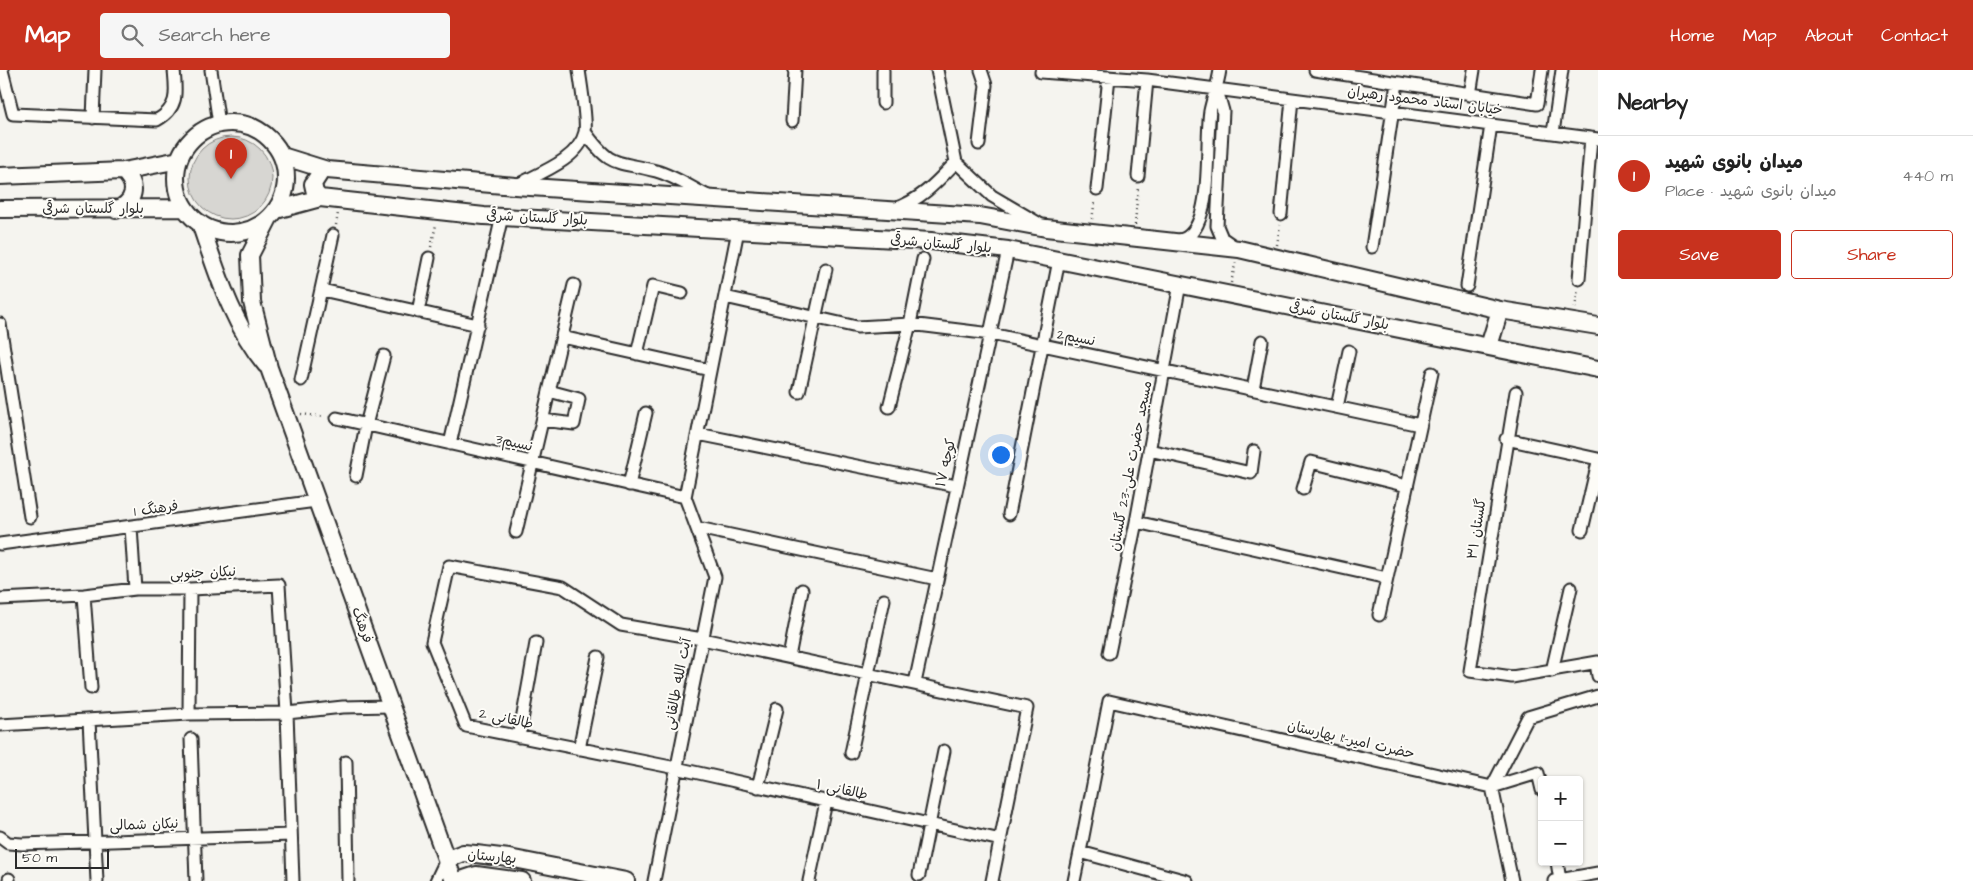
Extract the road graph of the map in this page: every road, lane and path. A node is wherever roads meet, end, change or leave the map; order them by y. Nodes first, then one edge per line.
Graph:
1 (2, 70) edge
2 (95, 70) edge
3 (174, 70) edge
4 (211, 70) edge
5 (579, 70) edge
6 (795, 70) edge
7 (883, 70) edge
8 (937, 70) edge
9 (981, 70) edge
10 (1042, 70) edge
11 (1220, 70) edge
12 (1315, 70) edge
13 (1474, 70) edge
14 (1542, 70) edge
15 (1562, 70) edge
16 (1109, 77) junction
17 (1142, 77) edge
18 (1397, 83) junction
19 (1218, 90) junction
20 (1470, 95) junction
21 (1292, 100) junction
22 (883, 103) dead end
23 (1393, 112) junction
24 (93, 118) junction
25 (792, 121) dead end
26 (220, 124) junction
27 (1491, 125) junction
28 (585, 132) junction
29 (1553, 133) junction
30 (1594, 139) edge
31 (979, 144) dead end
32 (282, 156) junction
33 (179, 160) junction
34 (956, 162) junction
35 (322, 170) junction
36 (123, 171) junction
37 (0, 176) edge
38 (1138, 176) joint
39 (515, 186) junction
40 (1097, 188) joint
41 (320, 198) junction
42 (714, 199) junction
43 (341, 202) junction
44 (185, 208) junction
45 (0, 209) edge
46 (116, 210) junction
47 (888, 211) junction
48 (438, 212) junction
49 (272, 214) junction
50 (1281, 214) joint
51 (502, 216) junction
52 (200, 223) junction
53 (1046, 228) junction
54 (738, 230) junction
55 (1090, 233) junction
56 (333, 235) joint
57 (1134, 237) junction
58 (1176, 241) junction
59 (1372, 247) dead end
60 (1008, 250) junction
61 (1239, 250) junction
62 (429, 258) joint
63 (1276, 258) junction
64 (923, 259) dead end
65 (1059, 260) junction
66 (826, 269) dead end
67 (1579, 279) joint
68 (1180, 284) junction
69 (574, 285) dead end
70 (1467, 286) dead end
71 (322, 290) junction
72 (682, 294) dead end
73 (1229, 294) junction
74 (725, 297) junction
75 (1500, 310) junction
76 (418, 312) junction
77 (815, 317) junction
78 (1573, 322) junction
79 (0, 324) edge
80 (910, 324) junction
81 (478, 325) junction
82 (1598, 326) edge
83 (991, 334) junction
84 (562, 337) junction
85 (1262, 341) dead end
86 (1041, 346) junction
87 (1489, 346) junction
88 (1350, 351) dead end
89 (638, 354) junction
90 (384, 356) dead end
91 (269, 368) junction
92 (1598, 369) edge
93 (710, 370) junction
94 (1164, 370) junction
95 (1432, 373) dead end
96 (301, 380) dead end
97 (1253, 389) junction
98 (549, 391) junction
99 (799, 392) dead end
100 (1516, 392) dead end
101 (889, 407) dead end
102 (1337, 407) junction
103 (283, 412) junction
104 (646, 413) dead end
105 (337, 418) joint
106 (543, 420) junction
107 (366, 425) junction
108 (1420, 425) junction
109 (698, 434) junction
110 (1506, 439) junction
111 (450, 444) junction
112 (1149, 450) junction
113 (1254, 450) dead end
114 (1598, 460) edge
115 (532, 463) junction
116 (356, 476) dead end
117 (629, 485) junction
118 (956, 486) junction
119 (1407, 486) junction
120 (1303, 488) dead end
121 (685, 497) junction
122 (316, 501) junction
123 (1008, 514) dead end
124 (30, 517) dead end
125 (1136, 522) junction
126 (131, 527) junction
127 (698, 528) junction
128 (1582, 530) dead end
129 (516, 532) dead end
130 (0, 544) edge
131 (937, 578) junction
132 (1387, 578) junction
133 (1571, 588) dead end
134 (135, 589) junction
135 (190, 589) junction
136 (802, 590) dead end
137 (84, 595) junction
138 (0, 599) edge
139 (884, 600) dead end
140 (1379, 614) dead end
141 (702, 639) junction
142 (536, 643) dead end
143 (1109, 653) dead end
144 (598, 657) dead end
145 (789, 657) junction
146 (1597, 662) edge
147 (1552, 671) junction
148 (869, 673) junction
149 (1598, 676) edge
150 (915, 683) junction
151 (91, 688) dead end
152 (1598, 696) edge
153 (391, 706) junction
154 (776, 709) dead end
155 (287, 713) junction
156 (189, 714) junction
157 (89, 720) junction
158 (0, 725) edge
159 (519, 737) junction
160 (191, 739) dead end
161 (579, 749) junction
162 (944, 751) dead end
163 (851, 753) dead end
164 (346, 762) dead end
165 (676, 768) junction
166 (1539, 776) edge
167 (758, 787) junction
168 (1492, 787) junction
169 (826, 802) junction
170 (929, 824) junction
171 (291, 835) junction
172 (0, 836) edge
173 (194, 838) junction
174 (1001, 840) junction
175 (95, 842) junction
176 (1080, 852) junction
177 (446, 860) junction
178 (1557, 866) edge
179 (919, 874) dead end
180 (1594, 876) edge
181 (1557, 880) edge
182 (97, 881) edge
183 (196, 881) edge
184 (293, 881) edge
185 (348, 881) edge
186 (436, 881) edge
187 (454, 881) edge
188 (458, 881) edge
189 (520, 881) edge
190 (626, 881) edge
191 (654, 881) edge
192 (809, 881) edge
193 (992, 881) edge
194 (1074, 881) edge
195 (1187, 881) edge
196 (1512, 881) edge

1 - 24 street
2 - 24 street
3 - 24 street
4 - 26 street
5 - 28 street
6 - 25 street
7 - 22 street
8 - 34 street
9 - 31 street
10 - 16 street, خیابان استاد محمود رهبران
11 - 19 street
12 - 18 street
13 - 20 street
14 - 20 street
15 - 29 street
16 - 17 street, خیابان استاد محمود رهبران
16 - 40 street
17 - 19 street, خیابان استاد محمود رهبران
17 - 38 street
18 - 20 street
18 - 23 street
19 - 21 street, خیابان استاد محمود رهبران
19 - 58 street
19 - 61 street
21 - 23 street, خیابان استاد محمود رهبران
21 - 50 street
23 - 27 street, خیابان استاد محمود رهبران
23 - 59 street
26 - 32 main road
26 - 33 main road
27 - 29 street, خیابان استاد محمود رهبران
27 - 70 street
28 - 39 street
28 - 42 street
29 - 30 street, خیابان استاد محمود رهبران
30 - 67 street
32 - 35 main road, بلوار گلستان شرقی
32 - 49 main road
33 - 36 main road
33 - 44 main road
34 - 47 street
34 - 53 street
35 - 39 main road, بلوار گلستان شرقی
35 - 41 main road
36 - 37 main road
36 - 46 main road
38 - 57 path
39 - 42 main road, بلوار گلستان شرقی
40 - 55 path
41 - 43 main road, بلوار گلستان شرقی
41 - 49 main road, بلوار گلستان شرقی
42 - 47 main road, بلوار گلستان شرقی
43 - 48 main road, بلوار گلستان شرقی
43 - 56 path
44 - 46 main road, بلوار گلستان شرقی
44 - 52 main road
45 - 46 main road, بلوار گلستان شرقی
47 - 53 main road, بلوار گلستان شرقی
48 - 51 main road, بلوار گلستان شرقی
48 - 62 path
49 - 52 main road
49 - 91 main road, فرهنگ
50 - 63 path
51 - 54 main road, بلوار گلستان شرقی
51 - 81 street
52 - 91 main road, فرهنگ
53 - 55 main road, بلوار گلستان شرقی
54 - 60 main road, بلوار گلستان شرقی
54 - 74 street
55 - 57 main road, بلوار گلستان شرقی
56 - 71 street
57 - 58 main road, بلوار گلستان شرقی
58 - 61 main road, بلوار گلستان شرقی
60 - 65 main road, بلوار گلستان شرقی
60 - 83 street, کوچه ۱۷
61 - 63 main road, بلوار گلستان شرقی
61 - 73 path
62 - 76 street
63 - 75 main road, بلوار گلستان شرقی
64 - 80 street
65 - 68 main road, بلوار گلستان شرقی
65 - 86 street
66 - 77 street
67 - 78 path
68 - 73 main road, بلوار گلستان شرقی
68 - 94 street, مسجد حضرت علی-23 گلستان
69 - 84 street
71 - 76 street
71 - 96 street
72 - 89 street
73 - 87 main road, بلوار گلستان شرقی
74 - 77 street, نسیم2
74 - 93 street
75 - 78 main road, بلوار گلستان شرقی
75 - 87 main road
76 - 81 street
77 - 80 street, نسیم2
77 - 99 street
78 - 82 main road, بلوار گلستان شرقی
79 - 124 street
80 - 83 street, نسیم2
80 - 101 street
81 - 111 street
83 - 86 street, نسیم2
83 - 118 street, کوچه ۱۷
84 - 89 street
84 - 98 street
85 - 97 street
86 - 94 street, نسیم2
86 - 123 street
87 - 92 main road, بلوار گلستان شرقی
88 - 102 street
89 - 93 street
90 - 107 street
91 - 103 main road, فرهنگ
93 - 109 street
94 - 97 street, نسیم2
94 - 112 street, مسجد حضرت علی-23 گلستان
95 - 108 street
97 - 102 street, نسیم2
98 - 106 street
98 - 106 street
100 - 110 street, گلستان ۳۱
102 - 108 street, نسیم2
103 - 105 path
103 - 122 main road, فرهنگ
104 - 117 street
105 - 107 street, نسیم3
106 - 115 street
107 - 111 street, نسیم3
107 - 116 street
108 - 119 street
109 - 118 street
109 - 121 street
110 - 114 street
110 - 147 street, گلستان ۳۱
111 - 115 street, نسیم3
112 - 113 street
112 - 125 street, مسجد حضرت علی-23 گلستان
114 - 128 street
115 - 117 street, نسیم3
115 - 129 street
117 - 121 street, نسیم3
118 - 131 street, کوچه ۱۷
119 - 120 street
119 - 132 street
121 - 127 street, آیت الله طالقانی
122 - 126 street, فرهنگ 1
122 - 153 main road, فرهنگ
125 - 132 street
125 - 143 street, مسجد حضرت علی-23 گلستان
126 - 130 street, فرهنگ 1
126 - 134 street
127 - 131 street
127 - 141 street, آیت الله طالقانی
131 - 150 street, کوچه ۱۷
132 - 140 street
133 - 147 street
134 - 135 street, نیکان جنوبی
134 - 137 street, نیکان جنوبی
135 - 155 street, نیکان جنوبی
135 - 156 street
136 - 145 street
137 - 138 street, نیکان جنوبی
137 - 151 street
139 - 148 street
141 - 145 street
141 - 159 street, طالقانی 2
141 - 165 street, آیت الله طالقانی
142 - 159 street
144 - 161 street
145 - 148 street
146 - 147 street
146 - 149 street
148 - 150 street
148 - 163 street
150 - 174 street
152 - 168 street
153 - 155 street
153 - 177 main road, فرهنگ
154 - 167 street
155 - 156 street
155 - 171 street
156 - 157 street
157 - 158 street
157 - 175 street
159 - 161 street, طالقانی 2
160 - 173 street
161 - 165 street, طالقانی 2
162 - 170 street
164 - 185 street
165 - 167 street, طالقانی ۱
165 - 191 street, آیت الله طالقانی
166 - 168 street
167 - 169 street, طالقانی ۱
168 - 176 street, حضرت امیر-11 بهارستان
168 - 196 street
169 - 170 street, طالقانی ۱
169 - 192 street
170 - 174 street, طالقانی ۱
170 - 179 street
171 - 173 street, نیکان شمالی
171 - 184 street
172 - 175 street, نیکان شمالی
173 - 175 street, نیکان شمالی
173 - 183 street
174 - 193 street
175 - 182 street
176 - 194 street
176 - 195 street
177 - 186 street
177 - 187 main road, فرهنگ
177 - 190 main road, بهارستان
178 - 181 street
180 - 181 street
188 - 189 main road, بهارستان

